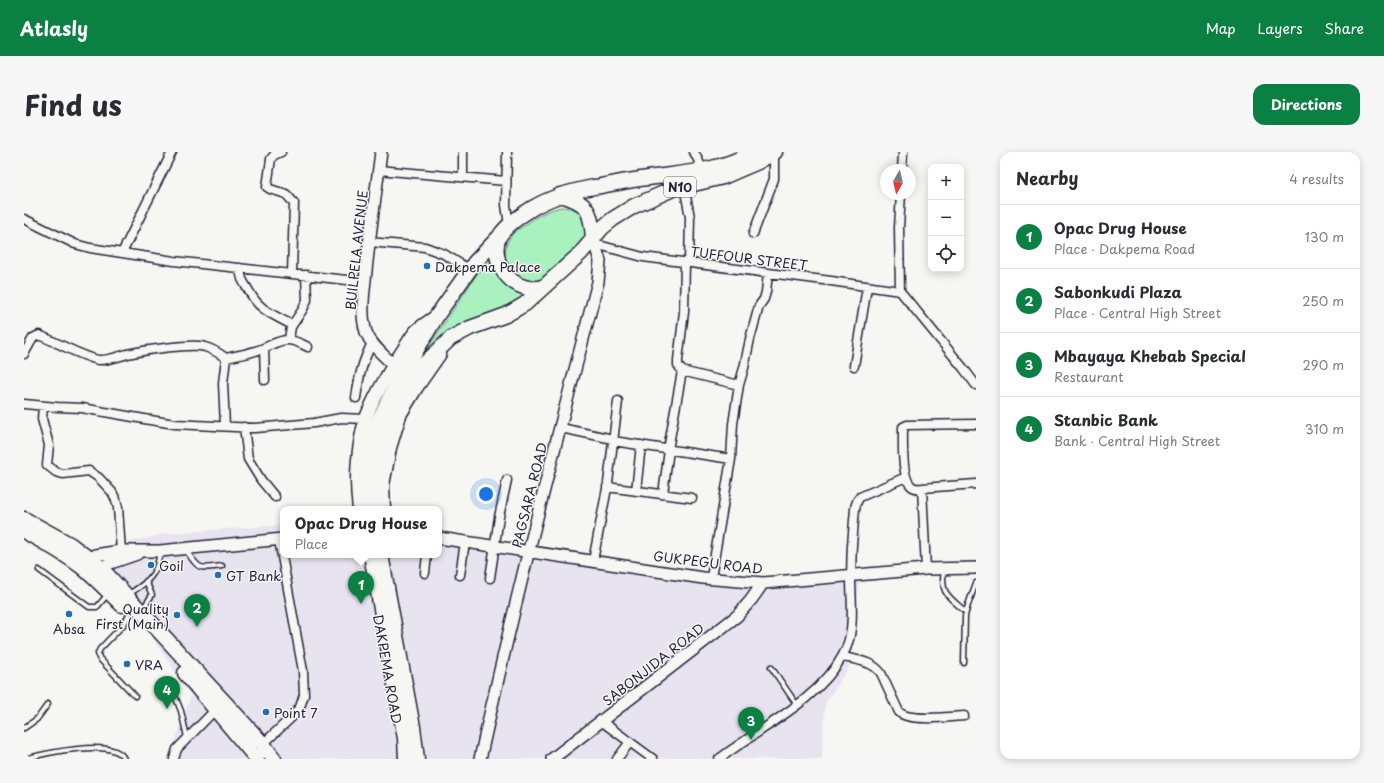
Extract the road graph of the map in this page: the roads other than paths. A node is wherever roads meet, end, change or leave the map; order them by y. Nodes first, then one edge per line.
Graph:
1 (172, 152) edge
2 (281, 152) edge
3 (381, 152) edge
4 (463, 152) edge
5 (507, 152) edge
6 (694, 152) edge
7 (753, 152) edge
8 (774, 152) edge
9 (903, 152) edge
10 (902, 164) edge
11 (378, 170) junction
12 (703, 170) junction
13 (463, 177) junction
14 (506, 181) junction
15 (684, 186) junction
16 (560, 195) junction
17 (901, 200) edge
18 (24, 219) edge
19 (509, 225) junction
20 (753, 234) dead end
21 (500, 236) junction
22 (594, 241) junction
23 (369, 242) junction
24 (122, 253) junction
25 (687, 263) junction
26 (240, 268) junction
27 (470, 270) junction
28 (768, 273) junction
29 (292, 274) junction
30 (306, 275) junction
31 (365, 282) junction
32 (546, 285) junction
33 (867, 286) junction
34 (900, 291) junction
35 (438, 314) junction
36 (291, 327) junction
37 (451, 338) junction
38 (288, 339) junction
39 (372, 343) junction
40 (264, 348) junction
41 (308, 348) dead end
42 (24, 354) edge
43 (226, 358) junction
44 (393, 365) junction
45 (854, 366) dead end
46 (682, 371) junction
47 (265, 380) dead end
48 (738, 385) junction
49 (976, 385) edge
50 (356, 398) dead end
51 (618, 401) dead end
52 (24, 404) edge
53 (43, 406) junction
54 (376, 424) junction
55 (976, 424) edge
56 (225, 426) junction
57 (244, 427) junction
58 (561, 428) junction
59 (613, 440) junction
60 (641, 445) junction
61 (668, 450) junction
62 (731, 459) junction
63 (906, 477) junction
64 (507, 480) dead end
65 (976, 484) edge
66 (607, 487) junction
67 (922, 488) junction
68 (636, 491) junction
69 (663, 494) junction
70 (275, 497) dead end
71 (692, 498) dead end
72 (359, 506) edge
73 (365, 506) edge
74 (376, 506) edge
75 (384, 506) edge
76 (24, 519) edge
77 (24, 531) edge
78 (442, 538) edge
79 (280, 539) edge
80 (465, 542) junction
81 (495, 546) junction
82 (185, 549) junction
83 (121, 551) junction
84 (146, 551) junction
85 (160, 551) junction
86 (529, 551) junction
87 (284, 558) edge
88 (368, 558) edge
89 (372, 558) edge
90 (382, 558) edge
91 (388, 558) edge
92 (427, 558) edge
93 (594, 561) junction
94 (222, 566) dead end
95 (90, 567) junction
96 (944, 568) junction
97 (976, 568) edge
98 (926, 569) junction
99 (39, 570) dead end
100 (425, 573) dead end
101 (460, 575) dead end
102 (851, 576) junction
103 (490, 578) dead end
104 (711, 578) junction
105 (146, 581) junction
106 (762, 583) junction
107 (976, 583) edge
108 (110, 592) junction
109 (126, 596) junction
110 (966, 612) junction
111 (135, 613) junction
112 (842, 656) junction
113 (964, 663) dead end
114 (771, 667) dead end
115 (135, 696) dead end
116 (175, 696) dead end
117 (48, 704) dead end
118 (797, 705) junction
119 (216, 709) junction
120 (964, 716) dead end
121 (601, 721) junction
122 (24, 728) edge
123 (187, 738) junction
124 (630, 742) junction
125 (263, 744) junction
126 (24, 759) edge
127 (124, 759) edge
128 (174, 759) edge
129 (257, 759) edge
130 (274, 759) edge
131 (402, 759) edge
132 (406, 759) edge
133 (417, 759) edge
134 (420, 759) edge
135 (480, 759) edge
136 (552, 759) edge
137 (617, 759) edge
138 (653, 759) edge
139 (719, 759) edge

1 - 24 street
2 - 29 street
3 - 11 street, BUILPELA AVENUE
4 - 13 street
5 - 14 street
6 - 12 street
7 - 12 highway, N10
8 - 15 highway, N10
8 - 20 street
9 - 10 street
11 - 13 street
11 - 23 street, BUILPELA AVENUE
12 - 16 highway, N10
13 - 14 street
14 - 19 street
15 - 22 highway, N10
15 - 25 street
16 - 19 highway, N10
16 - 22 highway
17 - 34 street
18 - 24 street
19 - 21 highway, N10
21 - 27 highway, N10
21 - 32 highway
22 - 25 street, TUFFOUR STREET
22 - 32 highway, N10
22 - 58 street, PAGSARA ROAD
23 - 27 street
23 - 31 street, BUILPELA AVENUE
24 - 26 street
25 - 28 street, TUFFOUR STREET
25 - 46 street
26 - 29 street
26 - 36 street
27 - 35 highway, N10
28 - 33 street, TUFFOUR STREET
28 - 48 street
29 - 30 street
30 - 31 street
30 - 36 street
31 - 39 street, BUILPELA AVENUE
32 - 37 highway, N10
33 - 34 street, TUFFOUR STREET
33 - 45 street
34 - 49 street
35 - 44 main road
35 - 54 highway
36 - 38 street
37 - 54 highway
37 - 75 main road
38 - 40 street
38 - 41 street
39 - 44 street, BUILPELA AVENUE
39 - 50 street
40 - 43 street
40 - 47 street
42 - 43 street
43 - 56 street
44 - 54 main road
46 - 48 street
46 - 61 street
48 - 62 street
51 - 59 street
52 - 53 street
53 - 56 street
53 - 83 street
54 - 57 street
54 - 72 main road
54 - 73 highway
54 - 74 highway
55 - 63 street
56 - 57 street
57 - 70 street
58 - 59 street
58 - 86 street, PAGSARA ROAD
59 - 60 street
59 - 66 street
60 - 61 street
60 - 68 street
61 - 62 street
61 - 69 street
62 - 104 street
63 - 67 street
63 - 102 street
64 - 81 street
65 - 67 street
66 - 68 street
66 - 93 street
67 - 98 street
68 - 69 street
69 - 71 street
76 - 95 highway
77 - 95 highway
78 - 80 street, GUKPEGU ROAD
79 - 82 street
80 - 81 street, GUKPEGU ROAD
80 - 101 street
81 - 86 street, GUKPEGU ROAD
81 - 103 street
82 - 85 street
82 - 94 lane
83 - 84 street
83 - 95 street
84 - 85 street
84 - 95 street
85 - 105 lane
86 - 93 street, GUKPEGU ROAD
86 - 135 street, PAGSARA ROAD
87 - 125 street
88 - 131 main road, DAKPEMA ROAD
89 - 132 highway
90 - 133 highway
91 - 134 main road, DAKPEMA ROAD
92 - 100 street
93 - 104 street, GUKPEGU ROAD
95 - 108 highway
95 - 109 highway
96 - 97 street, GUKPEGU ROAD
96 - 98 street, GUKPEGU ROAD
96 - 110 lane
98 - 102 street, GUKPEGU ROAD
99 - 108 lane
102 - 106 street, GUKPEGU ROAD
102 - 112 street
104 - 106 street, GUKPEGU ROAD
105 - 109 lane
105 - 111 lane
106 - 121 street, SABONJIDA ROAD
107 - 110 lane
108 - 111 highway
109 - 111 highway
110 - 113 lane
111 - 115 lane
111 - 119 highway
111 - 125 highway
112 - 118 street
112 - 120 street
114 - 118 lane
116 - 123 lane
117 - 122 lane
118 - 139 street
119 - 123 street
119 - 129 highway
121 - 124 street
121 - 136 street, SABONJIDA ROAD
123 - 128 street
124 - 137 street
124 - 138 street
125 - 130 highway
126 - 127 lane

